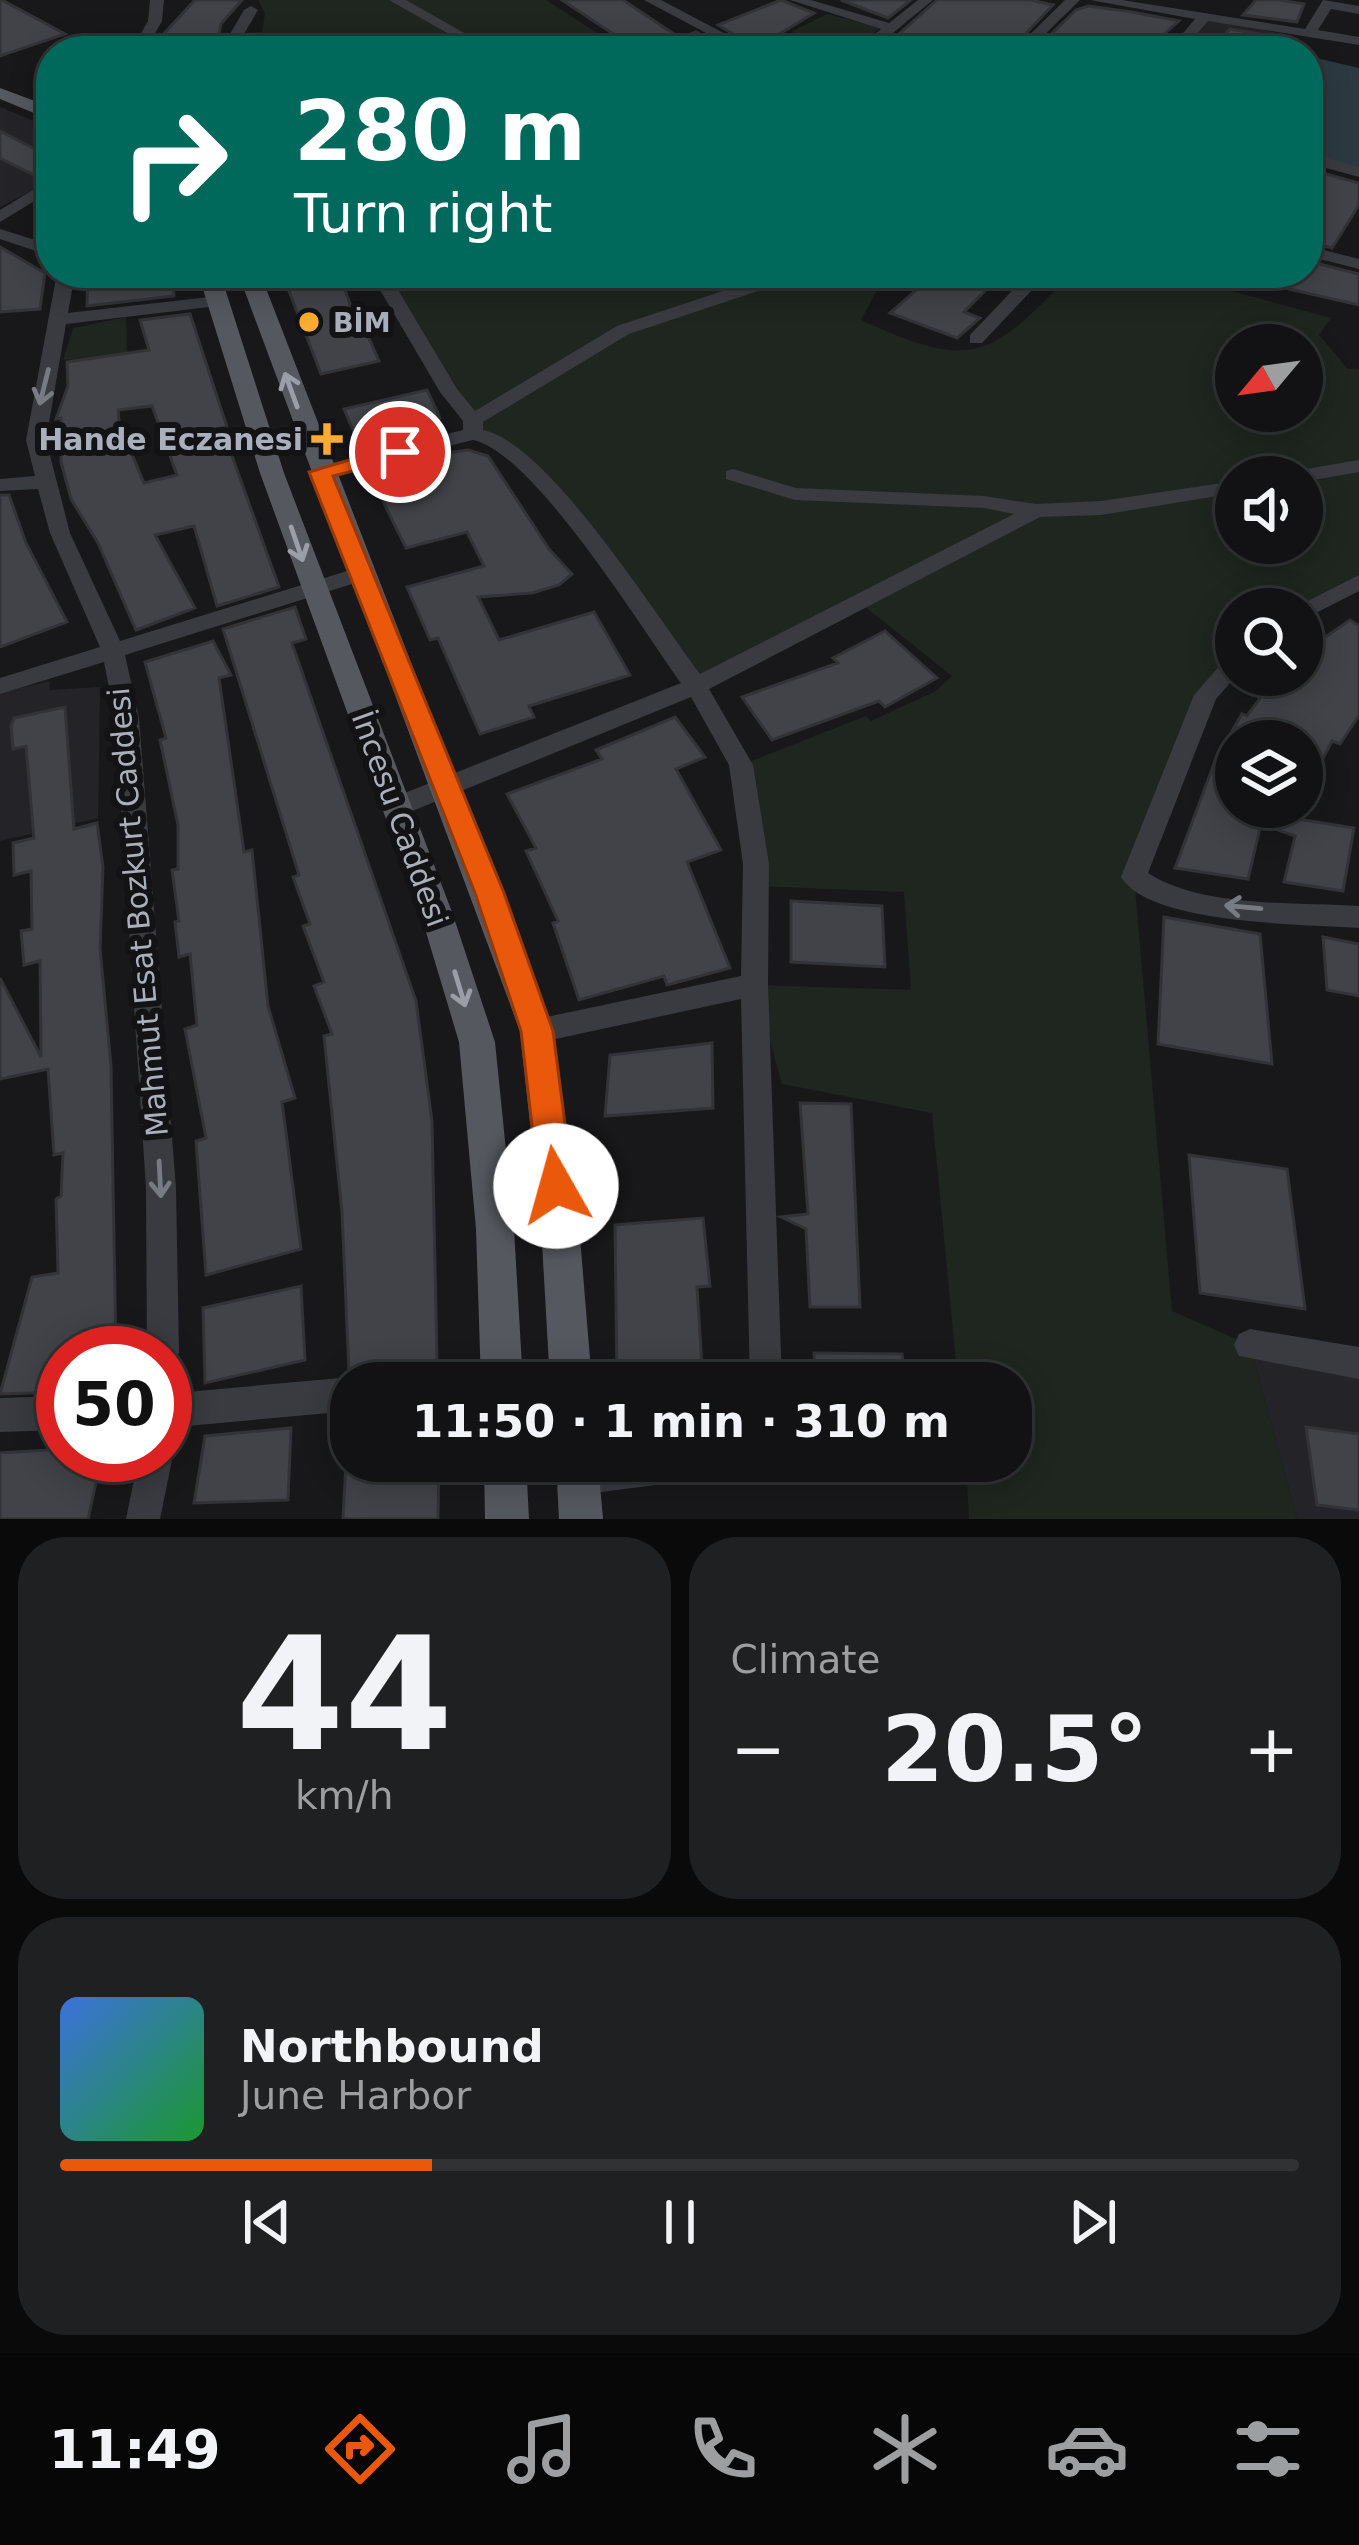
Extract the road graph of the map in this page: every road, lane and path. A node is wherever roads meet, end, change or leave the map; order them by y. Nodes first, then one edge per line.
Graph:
1 (157, 0) edge
2 (395, 0) edge
3 (647, 0) edge
4 (689, 0) edge
5 (797, 0) edge
6 (926, 0) edge
7 (1073, 0) edge
8 (1097, 0) edge
9 (1329, 2) edge
10 (1154, 4) edge
11 (667, 8) junction
12 (251, 10) dead end
13 (1359, 10) edge
14 (1205, 16) junction
15 (892, 28) junction
16 (1310, 32) junction
17 (146, 36) edge
18 (236, 36) edge
19 (461, 36) edge
20 (722, 36) edge
21 (882, 36) edge
22 (1036, 36) edge
23 (1187, 36) edge
24 (1359, 40) edge
25 (0, 74) edge
26 (36, 87) edge
27 (0, 93) edge
28 (36, 108) edge
29 (1323, 162) edge
30 (1359, 172) edge
31 (36, 194) edge
32 (0, 217) edge
33 (0, 234) edge
34 (1359, 240) edge
35 (36, 246) edge
36 (1351, 262) edge
37 (64, 288) edge
38 (209, 288) edge
39 (214, 288) edge
40 (253, 288) edge
41 (389, 288) edge
42 (749, 288) edge
43 (1025, 288) edge
44 (60, 320) junction
45 (976, 339) dead end
46 (473, 427) junction
47 (1359, 466) edge
48 (320, 472) junction
49 (1323, 472) edge
50 (733, 475) dead end
51 (43, 482) junction
52 (0, 485) edge
53 (1215, 490) edge
54 (1036, 511) junction
55 (360, 574) junction
56 (1359, 582) edge
57 (313, 587) junction
58 (1323, 600) edge
59 (112, 650) junction
60 (1215, 685) edge
61 (0, 686) edge
62 (696, 686) junction
63 (446, 788) junction
64 (397, 807) junction
65 (1359, 917) edge
66 (754, 985) junction
67 (537, 1031) junction
68 (164, 1326) edge
69 (1250, 1345) dead end
70 (501, 1362) edge
71 (570, 1362) edge
72 (765, 1362) edge
73 (1359, 1363) edge
74 (330, 1396) edge
75 (192, 1409) edge
76 (36, 1413) edge
77 (0, 1414) edge
78 (151, 1482) edge
79 (506, 1482) edge
80 (143, 1519) edge
81 (507, 1519) edge

1 - 17 street
2 - 19 street
3 - 11 street
4 - 11 street
5 - 15 street
6 - 15 street
7 - 22 street
8 - 10 street
9 - 13 street
9 - 16 street
10 - 14 street
11 - 20 street
12 - 18 street
14 - 16 street
14 - 23 street
15 - 21 street
16 - 24 street
25 - 26 main road
27 - 28 main road
29 - 30 street
31 - 32 street
33 - 35 street
34 - 36 street
37 - 44 street, Mahmut Esat Bozkurt Caddesi
38 - 44 street
39 -> 57 main road, İncesu Caddesi
48 -> 40 main road, İncesu Caddesi
41 - 46 street
42 - 46 street
43 - 45 street
44 -> 51 street, Mahmut Esat Bozkurt Caddesi
46 - 48 street
46 - 62 street
47 - 49 street
48 - 55 main road, İncesu Caddesi
50 - 54 street
51 - 52 street
51 - 59 street, Mahmut Esat Bozkurt Caddesi
53 - 54 street
54 - 62 street
55 - 57 street
55 - 63 main road, İncesu Caddesi
56 - 58 street
57 - 59 street
57 - 64 main road, İncesu Caddesi
59 - 61 street
59 -> 68 street, Mahmut Esat Bozkurt Caddesi
65 -> 60 street
62 - 63 street
62 - 66 street
63 - 64 street
63 - 67 main road, İncesu Caddesi
64 -> 70 main road, İncesu Caddesi
66 - 67 street
66 - 72 street
67 - 71 main road, İncesu Caddesi
69 - 73 street
74 - 75 street
76 - 77 street
78 - 80 street
79 - 81 main road

